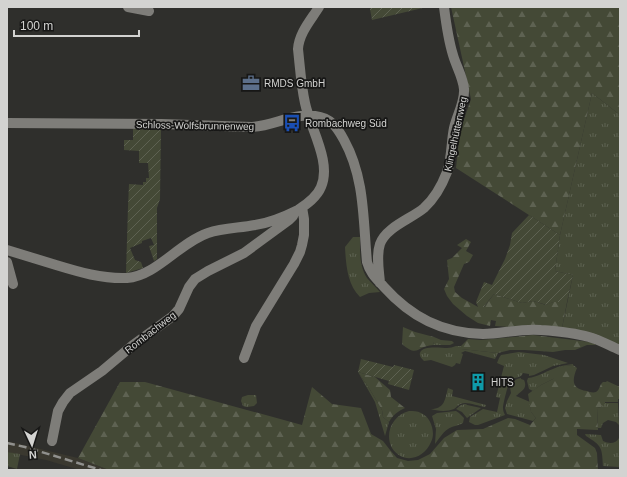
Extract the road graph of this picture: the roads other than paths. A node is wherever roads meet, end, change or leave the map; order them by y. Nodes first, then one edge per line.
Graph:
1 (128, 7) edge
2 (319, 7) edge
3 (444, 7) edge
4 (149, 11) dead end
5 (308, 116) junction
6 (7, 123) edge
7 (298, 209) junction
8 (7, 250) edge
9 (7, 262) edge
10 (380, 283) junction
11 (13, 284) dead end
12 (620, 350) edge
13 (244, 358) dead end
14 (52, 441) dead end

1 - 4 street
2 - 5 street, Rombachweg
3 - 10 street, Klingelhüttenweg
5 - 6 street, Schloss-Wolfsbrunnenweg
5 - 7 street, Rombachweg
5 - 10 street, Schloss-Wolfsbrunnenweg
7 - 8 street
7 - 13 street
7 - 14 street, Rombachweg
9 - 11 street
10 - 12 street, Schloss-Wolfsbrunnenweg

